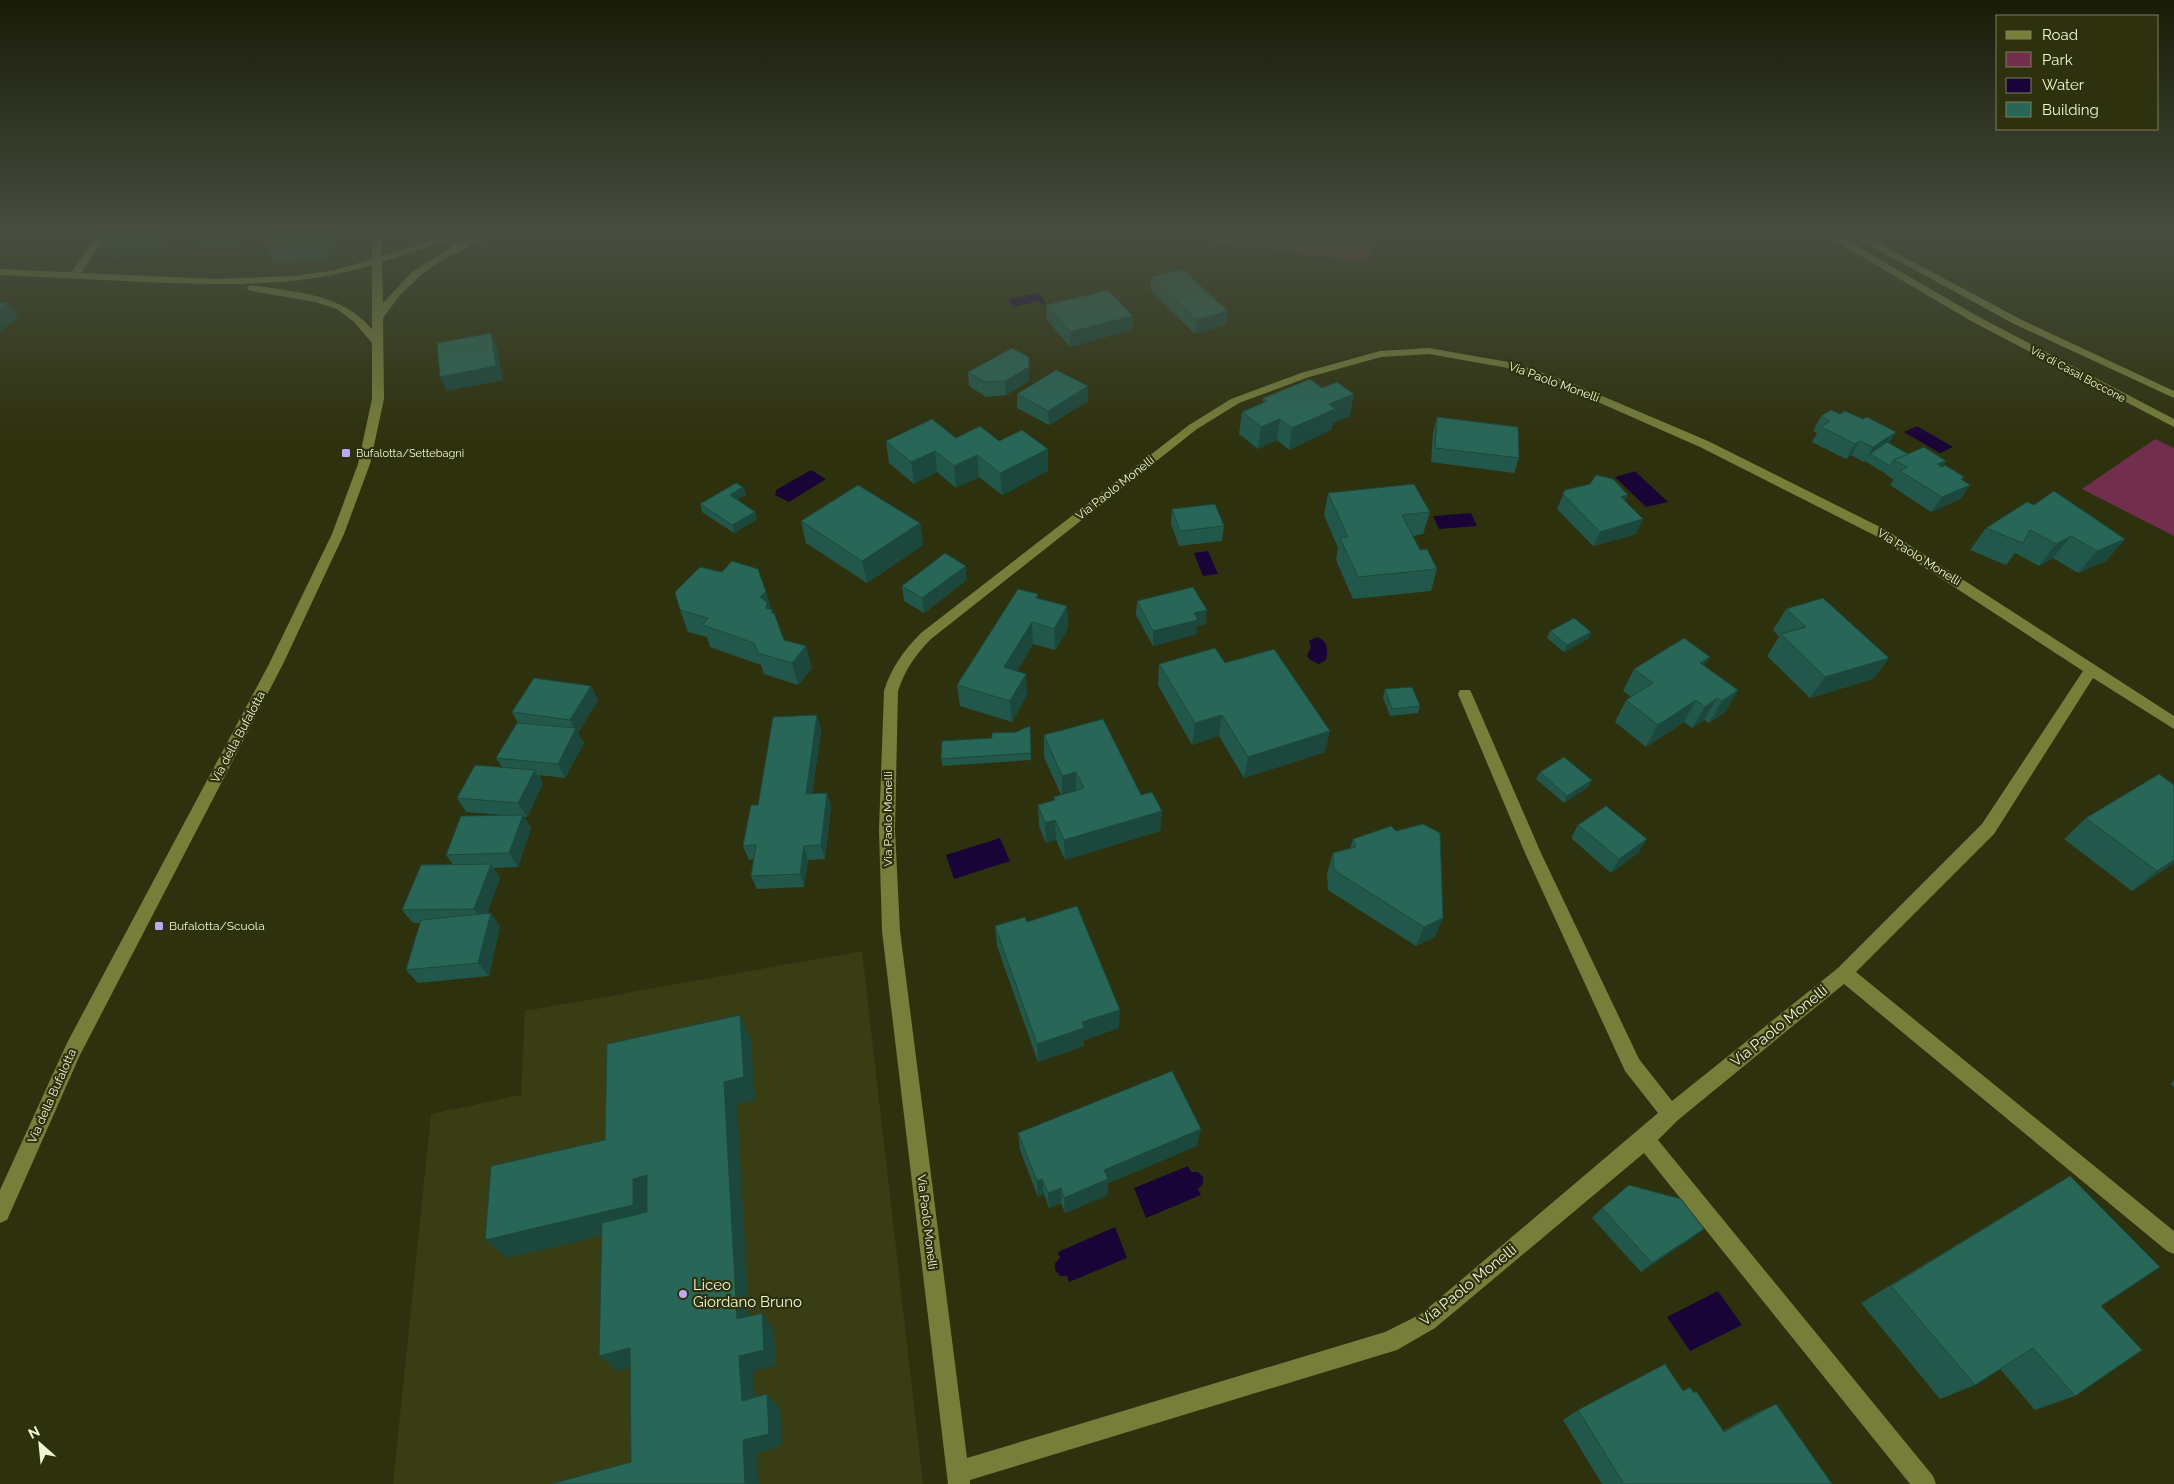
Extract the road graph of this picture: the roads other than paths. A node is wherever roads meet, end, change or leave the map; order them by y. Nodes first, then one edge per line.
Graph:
1 (325, 302) edge
2 (378, 302) edge
3 (388, 302) edge
4 (1946, 302) edge
5 (1981, 302) edge
6 (378, 317) junction
7 (379, 344) junction
8 (2174, 395) edge
9 (2174, 424) edge
10 (2091, 670) junction
11 (1465, 694) dead end
12 (2174, 723) edge
13 (1844, 973) junction
14 (1671, 1114) junction
15 (1645, 1139) junction
16 (0, 1214) edge
17 (2174, 1244) edge
18 (959, 1478) edge
19 (1925, 1484) edge

1 - 7 street
2 - 6 street, Via della Bufalotta
3 - 6 street
4 - 9 street, Via di Casal Boccone
5 - 8 street, Via di Casal Boccone
6 - 7 street, Via della Bufalotta
7 - 16 street, Via della Bufalotta
10 - 12 street, Via Paolo Monelli
10 - 13 street, Via Paolo Monelli
10 - 18 street, Via Paolo Monelli
11 - 14 street
13 - 14 street, Via Paolo Monelli
13 - 17 street
14 - 15 street, Via Paolo Monelli
15 - 18 street, Via Paolo Monelli
15 - 19 street

